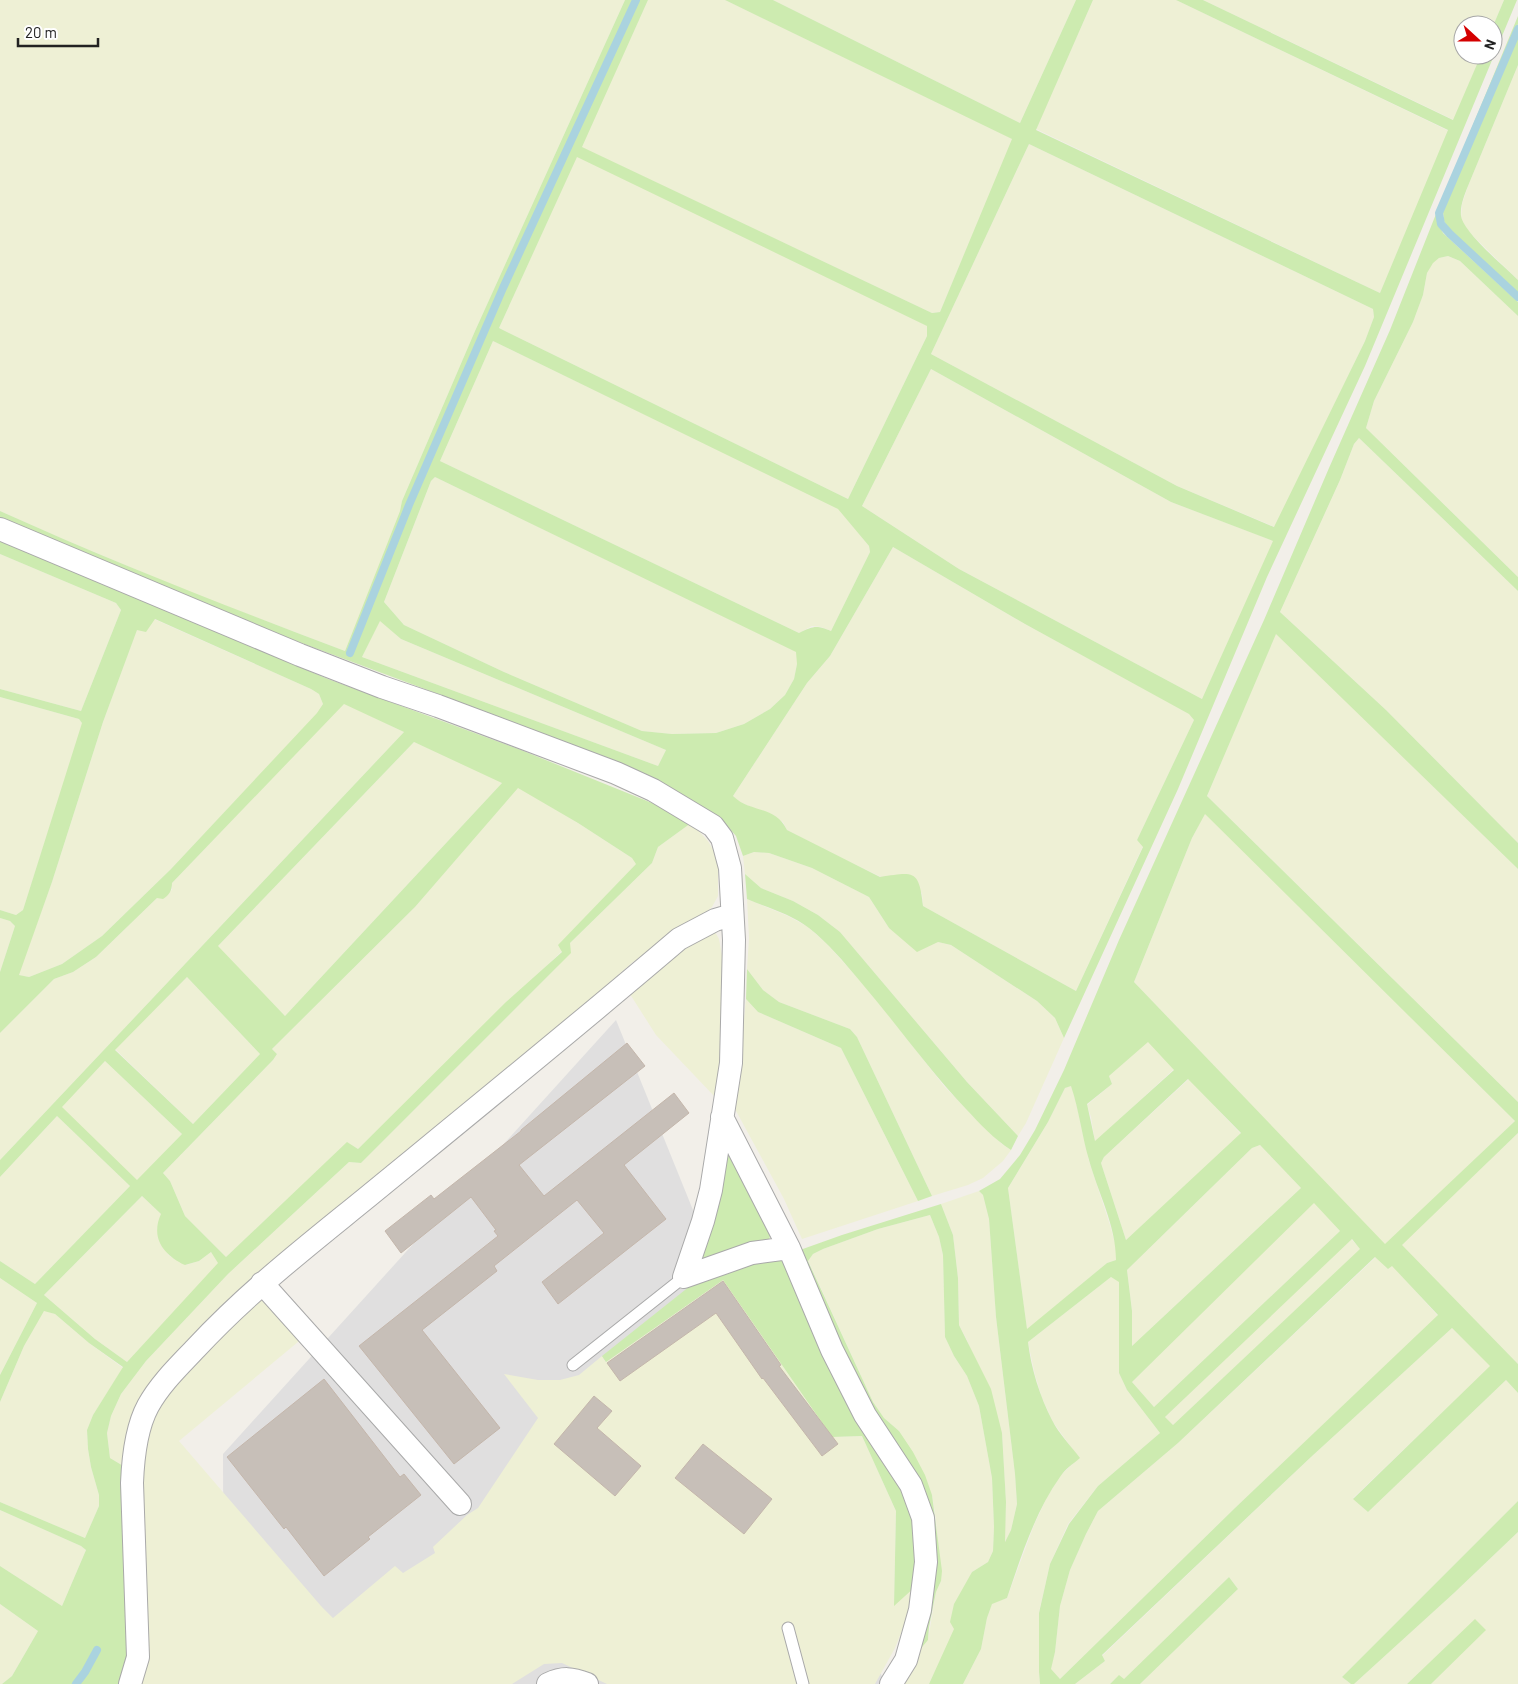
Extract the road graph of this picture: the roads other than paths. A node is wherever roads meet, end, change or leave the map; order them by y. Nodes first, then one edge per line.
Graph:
1 (0, 530) edge
2 (732, 915) junction
3 (722, 1117) junction
4 (789, 1248) junction
5 (684, 1277) junction
6 (262, 1283) junction
7 (573, 1364) dead end
8 (460, 1504) dead end
9 (788, 1628) dead end
10 (130, 1684) edge
11 (549, 1684) edge
12 (587, 1684) edge
13 (803, 1684) edge
14 (891, 1684) edge

1 - 2 street
2 - 3 street
2 - 6 street
3 - 4 street
3 - 5 street
4 - 5 street
4 - 14 street
5 - 7 lane
6 - 8 street
6 - 10 street
9 - 13 lane
11 - 12 street

